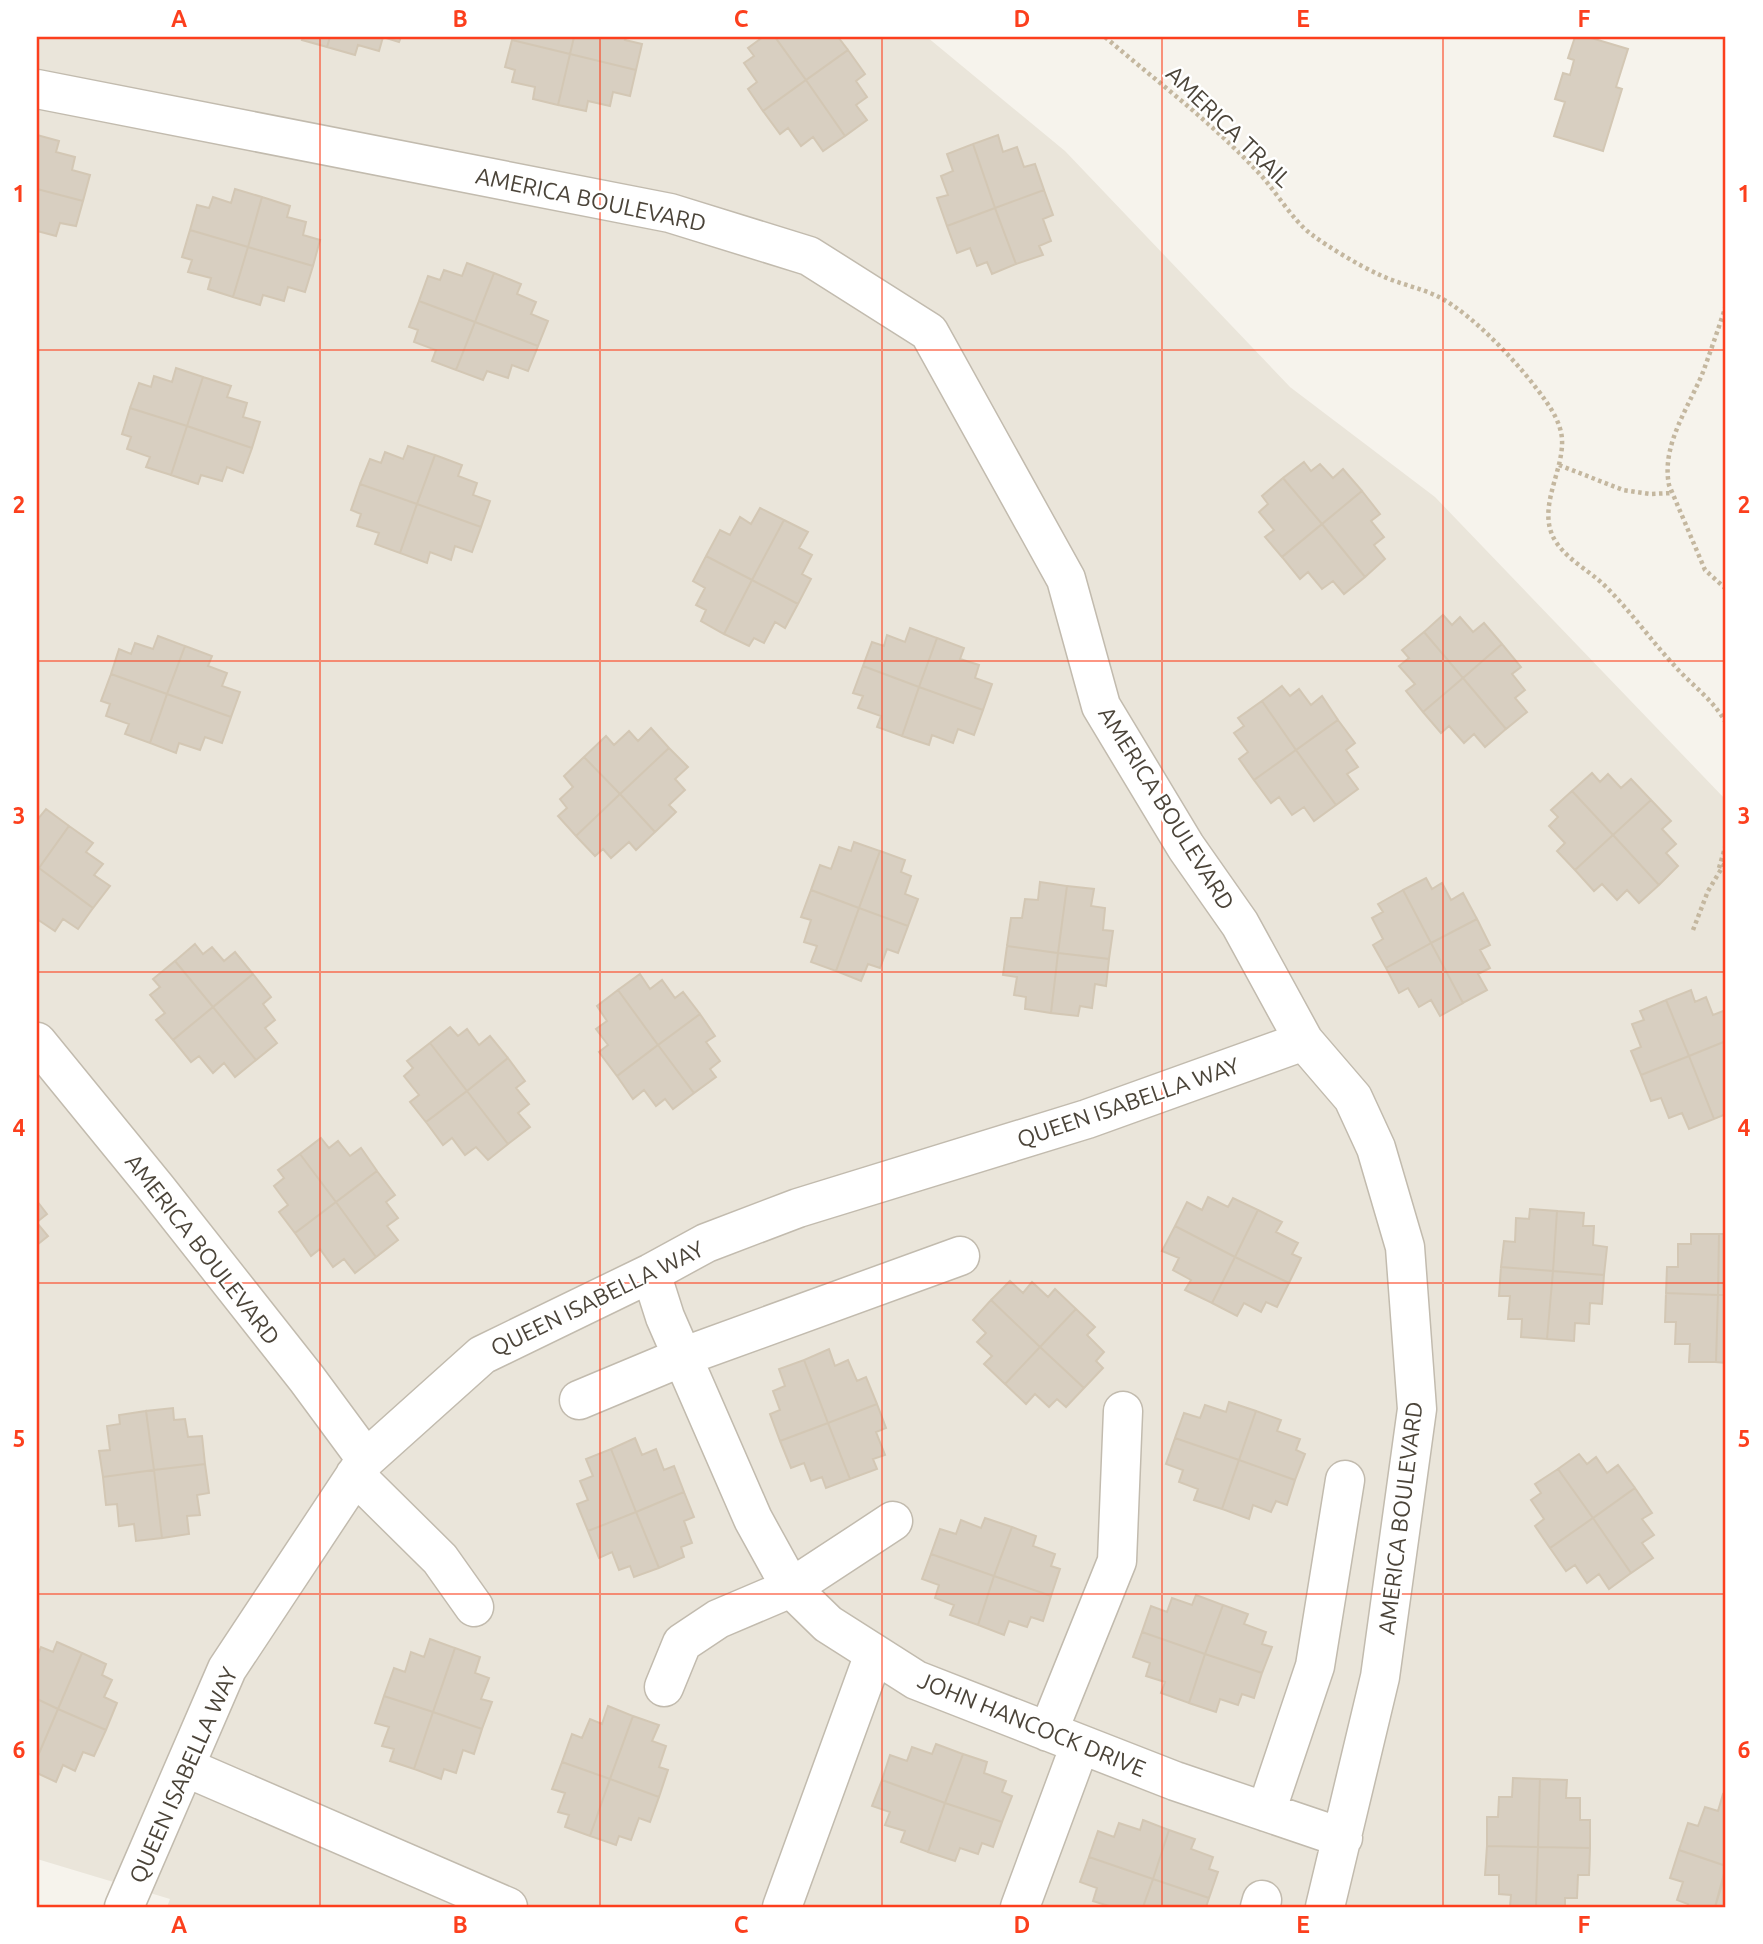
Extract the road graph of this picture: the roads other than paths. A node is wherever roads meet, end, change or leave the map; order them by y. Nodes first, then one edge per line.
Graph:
1 (37, 89) edge
2 (1304, 1041) junction
3 (37, 1042) edge
4 (960, 1256) dead end
5 (651, 1273) junction
6 (682, 1357) junction
7 (579, 1400) dead end
8 (1123, 1411) dead end
9 (361, 1467) junction
10 (1345, 1479) dead end
11 (893, 1521) dead end
12 (791, 1588) junction
13 (474, 1607) dead end
14 (874, 1654) junction
15 (664, 1687) dead end
16 (1064, 1739) junction
17 (185, 1767) junction
18 (1266, 1812) junction
19 (1343, 1838) junction
20 (124, 1907) edge
21 (508, 1907) edge
22 (782, 1907) edge
23 (1020, 1907) edge
24 (1325, 1907) edge

1 - 2 street, AMERICA BOULEVARD
2 - 5 street, QUEEN ISABELLA WAY
2 - 19 street, AMERICA BOULEVARD
3 - 9 street, AMERICA BOULEVARD
4 - 6 street
5 - 6 street, JOHN HANCOCK DRIVE
5 - 9 street, QUEEN ISABELLA WAY
6 - 7 street
6 - 12 street, JOHN HANCOCK DRIVE
8 - 16 street
9 - 13 street, AMERICA BOULEVARD
9 - 17 street, QUEEN ISABELLA WAY
10 - 18 street
11 - 12 street
12 - 14 street, JOHN HANCOCK DRIVE
12 - 15 street
14 - 16 street, JOHN HANCOCK DRIVE
14 - 22 street
16 - 18 street, JOHN HANCOCK DRIVE
16 - 23 street
17 - 20 street, QUEEN ISABELLA WAY
17 - 21 street
18 - 19 street, JOHN HANCOCK DRIVE
19 - 24 street, AMERICA BOULEVARD

